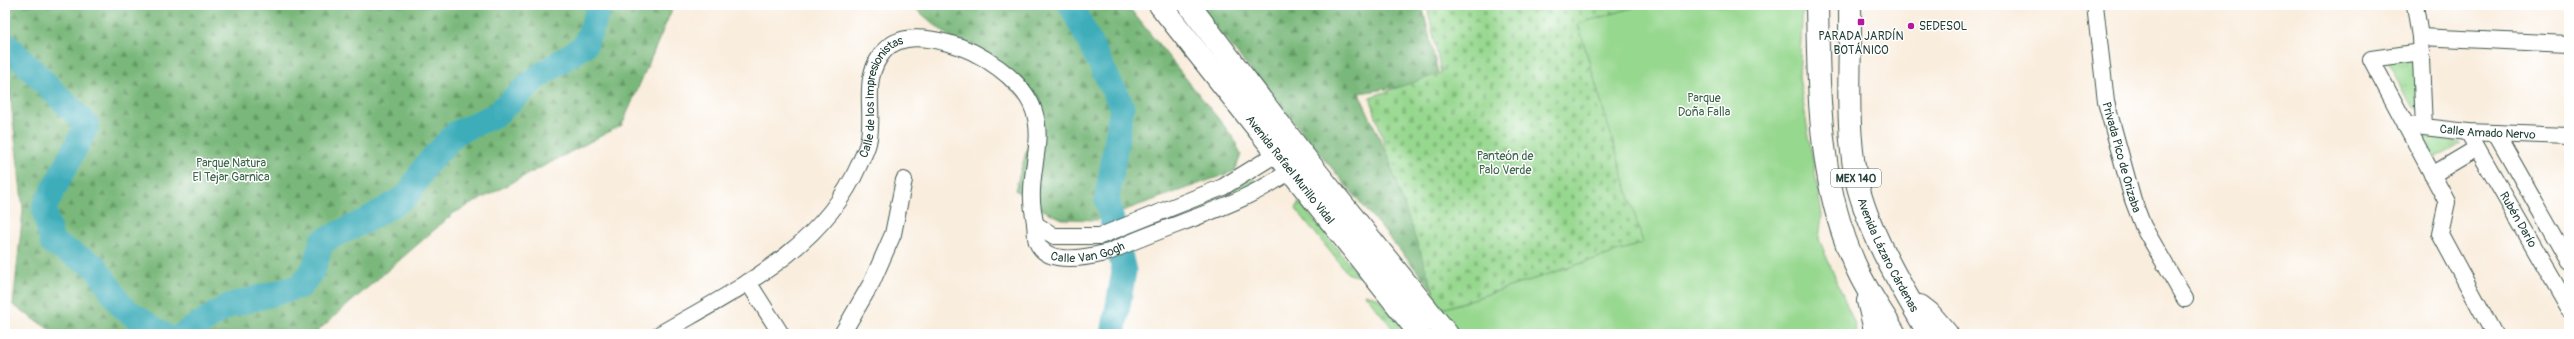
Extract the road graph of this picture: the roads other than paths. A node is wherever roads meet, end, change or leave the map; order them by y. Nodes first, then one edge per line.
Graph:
1 (1160, 5) edge
2 (1189, 5) edge
3 (1817, 5) edge
4 (1850, 5) edge
5 (2095, 5) edge
6 (2415, 5) edge
7 (2421, 44) junction
8 (2569, 44) edge
9 (2406, 125) junction
10 (2424, 127) junction
11 (2468, 132) junction
12 (2496, 133) junction
13 (2569, 136) edge
14 (2477, 148) junction
15 (1291, 157) junction
16 (2432, 175) junction
17 (904, 180) dead end
18 (1222, 187) junction
19 (1230, 203) junction
20 (1035, 224) junction
21 (1125, 236) junction
22 (2569, 262) edge
23 (1858, 272) junction
24 (748, 282) junction
25 (1907, 297) junction
26 (2185, 299) dead end
27 (2569, 308) edge
28 (660, 334) edge
29 (781, 334) edge
30 (842, 334) edge
31 (1420, 334) edge
32 (1447, 334) edge
33 (1876, 334) edge
34 (1895, 334) edge
35 (1929, 334) edge
36 (1947, 334) edge
37 (2494, 334) edge

1 - 15 main road, Avenida Rafael Murillo Vidal
2 - 15 main road, Avenida Rafael Murillo Vidal
3 - 23 main road, MEX 140
4 - 25 main road, Avenida Lázaro Cárdenas / MEX 140
5 - 26 street, Privada Pico de Orizaba
6 - 7 street
7 - 8 street
7 - 9 street
7 - 10 street
9 - 10 street, Calle Amado Nervo
9 - 16 street
10 - 11 street, Calle Amado Nervo
11 - 12 street, Calle Amado Nervo
11 - 14 street, Rubén Darío
12 - 13 street, Calle Amado Nervo
12 - 22 street, Rubén Darío
14 - 16 street
14 - 27 street, Rubén Darío
15 - 18 street, Calle Van Gogh
15 - 19 street, Calle Van Gogh
15 - 31 main road, Avenida Rafael Murillo Vidal
15 - 32 main road, Avenida Rafael Murillo Vidal
16 - 37 street
17 - 30 street
18 - 19 street
18 - 21 street, Calle Van Gogh
19 - 21 street, Calle Van Gogh
20 - 21 street, Calle Van Gogh
20 - 21 street, Calle Van Gogh
20 - 24 street, Calle de los Impresionistas
23 - 33 main road
23 - 34 main road, MEX 140
24 - 28 street, Calle de los Impresionistas
24 - 29 street
25 - 35 main road, Avenida Lázaro Cárdenas / MEX 140
25 - 36 main road

